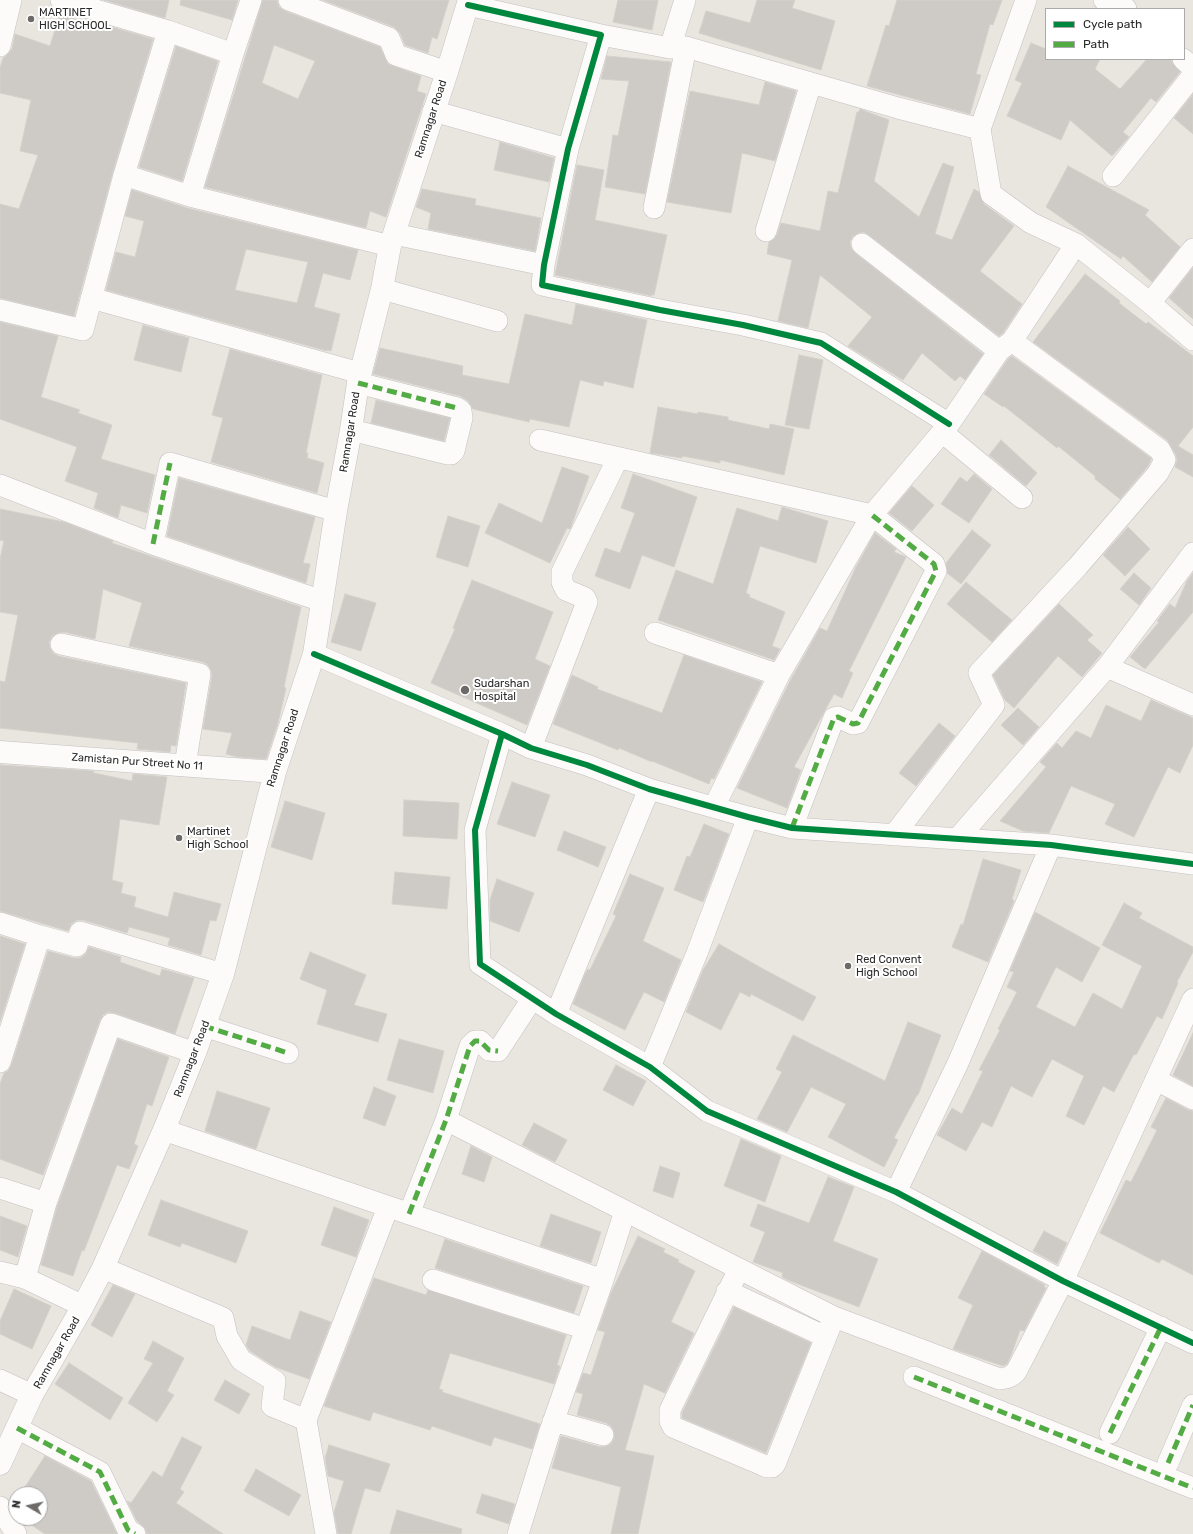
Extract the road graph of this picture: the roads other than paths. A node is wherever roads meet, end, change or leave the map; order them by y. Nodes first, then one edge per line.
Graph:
1 (11, 0) edge
2 (61, 0) edge
3 (252, 0) edge
4 (289, 0) edge
5 (685, 0) edge
6 (1026, 0) edge
7 (1104, 0) edge
8 (468, 2) edge
9 (1124, 8) edge
10 (168, 31) junction
11 (601, 35) junction
12 (0, 46) edge
13 (678, 48) junction
14 (234, 54) junction
15 (1184, 60) edge
16 (1193, 68) edge
17 (447, 72) junction
18 (1193, 75) edge
19 (811, 83) junction
20 (433, 111) junction
21 (980, 129) junction
22 (568, 149) junction
23 (124, 176) junction
24 (1113, 176) dead end
25 (190, 196) junction
26 (654, 208) dead end
27 (766, 231) dead end
28 (392, 240) junction
29 (862, 244) dead end
30 (1076, 244) junction
31 (1193, 248) edge
32 (544, 265) junction
33 (382, 289) junction
34 (91, 298) junction
35 (1150, 303) junction
36 (0, 310) edge
37 (497, 321) dead end
38 (1193, 340) edge
39 (1005, 346) junction
40 (359, 378) junction
41 (945, 428) junction
42 (351, 430) junction
43 (540, 440) dead end
44 (618, 458) junction
45 (0, 485) edge
46 (1022, 498) dead end
47 (336, 511) junction
48 (872, 515) junction
49 (153, 544) junction
50 (1193, 553) edge
51 (322, 601) junction
52 (655, 633) dead end
53 (61, 644) dead end
54 (314, 654) junction
55 (1107, 668) junction
56 (779, 675) junction
57 (1193, 705) edge
58 (502, 734) junction
59 (531, 748) junction
60 (0, 752) edge
61 (185, 765) junction
62 (275, 772) junction
63 (649, 789) junction
64 (714, 807) junction
65 (748, 817) junction
66 (792, 828) junction
67 (894, 835) junction
68 (958, 838) junction
69 (1051, 845) junction
70 (1193, 864) edge
71 (0, 922) edge
72 (40, 936) junction
73 (223, 974) junction
74 (532, 999) junction
75 (1193, 999) edge
76 (556, 1014) junction
77 (204, 1026) junction
78 (195, 1053) junction
79 (288, 1053) dead end
80 (0, 1062) edge
81 (650, 1067) junction
82 (1156, 1080) junction
83 (1193, 1099) edge
84 (446, 1120) junction
85 (164, 1130) junction
86 (0, 1188) edge
87 (896, 1192) junction
88 (46, 1203) junction
89 (388, 1207) junction
90 (625, 1210) junction
91 (409, 1214) junction
92 (103, 1268) junction
93 (738, 1269) junction
94 (0, 1272) edge
95 (25, 1278) junction
96 (433, 1280) dead end
97 (603, 1280) junction
98 (1064, 1281) junction
99 (727, 1291) junction
100 (83, 1306) junction
101 (834, 1317) junction
102 (1161, 1327) junction
103 (586, 1329) junction
104 (826, 1337) junction
105 (1192, 1341) edge
106 (914, 1377) dead end
107 (0, 1380) edge
108 (32, 1395) junction
109 (1193, 1405) edge
110 (306, 1420) junction
111 (554, 1421) junction
112 (17, 1428) junction
113 (1110, 1433) dead end
114 (603, 1435) dead end
115 (1168, 1463) dead end
116 (0, 1464) edge
117 (1193, 1488) edge
118 (0, 1507) edge
119 (16, 1534) edge
120 (135, 1534) edge
121 (326, 1534) edge
122 (518, 1534) edge

1 - 12 street
2 - 10 street
3 - 14 street
4 - 17 street
5 - 13 street
6 - 21 street
7 - 9 street
8 - 11 street
8 - 17 main road, Ramnagar Road
10 - 14 street
10 - 23 street
11 - 13 street
11 - 22 street
13 - 19 street
13 - 26 street
14 - 25 street
15 - 16 street
17 - 20 main road, Ramnagar Road
18 - 24 street
19 - 21 street
19 - 27 street
20 - 22 street
20 - 28 main road, Ramnagar Road
21 - 30 street
22 - 32 street
23 - 25 street
23 - 34 street
25 - 28 street
28 - 32 street
28 - 33 main road, Ramnagar Road
29 - 39 street
30 - 35 street
30 - 39 street
31 - 35 street
32 - 41 street
33 - 37 street
33 - 40 main road, Ramnagar Road
34 - 36 street
34 - 40 street
35 - 38 street
39 - 41 street
39 - 67 street
40 - 42 main road, Ramnagar Road
40 - 42 street
41 - 46 street
41 - 48 street
42 - 47 main road, Ramnagar Road
43 - 44 street
44 - 48 street
44 - 59 street
45 - 49 street
47 - 49 street
47 - 51 main road, Ramnagar Road
48 - 56 street
48 - 66 street
49 - 51 street
50 - 55 street
51 - 54 main road, Ramnagar Road
52 - 56 street
53 - 61 street
54 - 58 street
54 - 62 main road, Ramnagar Road
55 - 57 street
55 - 68 street
56 - 64 street
58 - 59 street
58 - 74 street
59 - 63 street
60 - 61 main road, Zamistan Pur Street No 11
61 - 62 main road, Zamistan Pur Street No 11
62 - 73 main road, Ramnagar Road
63 - 64 street
63 - 76 street
64 - 65 street
65 - 66 street
65 - 81 street
66 - 67 street
67 - 68 street
68 - 69 street
69 - 70 street
69 - 87 street
71 - 72 street
72 - 73 street
72 - 80 street
73 - 77 main road, Ramnagar Road
74 - 76 street
74 - 84 street
75 - 82 street
76 - 81 street
77 - 78 main road, Ramnagar Road
77 - 79 street
78 - 85 main road, Ramnagar Road
78 - 88 street
81 - 87 street
82 - 83 street
82 - 98 street
84 - 90 street
84 - 91 street
85 - 89 street
85 - 92 main road, Ramnagar Road
86 - 88 street
87 - 98 street
88 - 95 street
89 - 91 street
89 - 110 street
90 - 93 street
90 - 97 street
91 - 97 street
92 - 100 main road, Ramnagar Road
92 - 110 street
93 - 99 street
93 - 101 street
94 - 95 street
95 - 100 street
96 - 103 street
97 - 103 street
98 - 101 street
98 - 102 street
99 - 104 street
99 - 104 street
100 - 108 main road, Ramnagar Road
101 - 104 street
102 - 105 street
102 - 113 street
103 - 111 street
106 - 117 street
107 - 108 street
108 - 112 main road, Ramnagar Road
109 - 115 street
110 - 121 street
111 - 114 street
111 - 122 street
112 - 116 main road, Ramnagar Road
112 - 120 street
118 - 119 street

